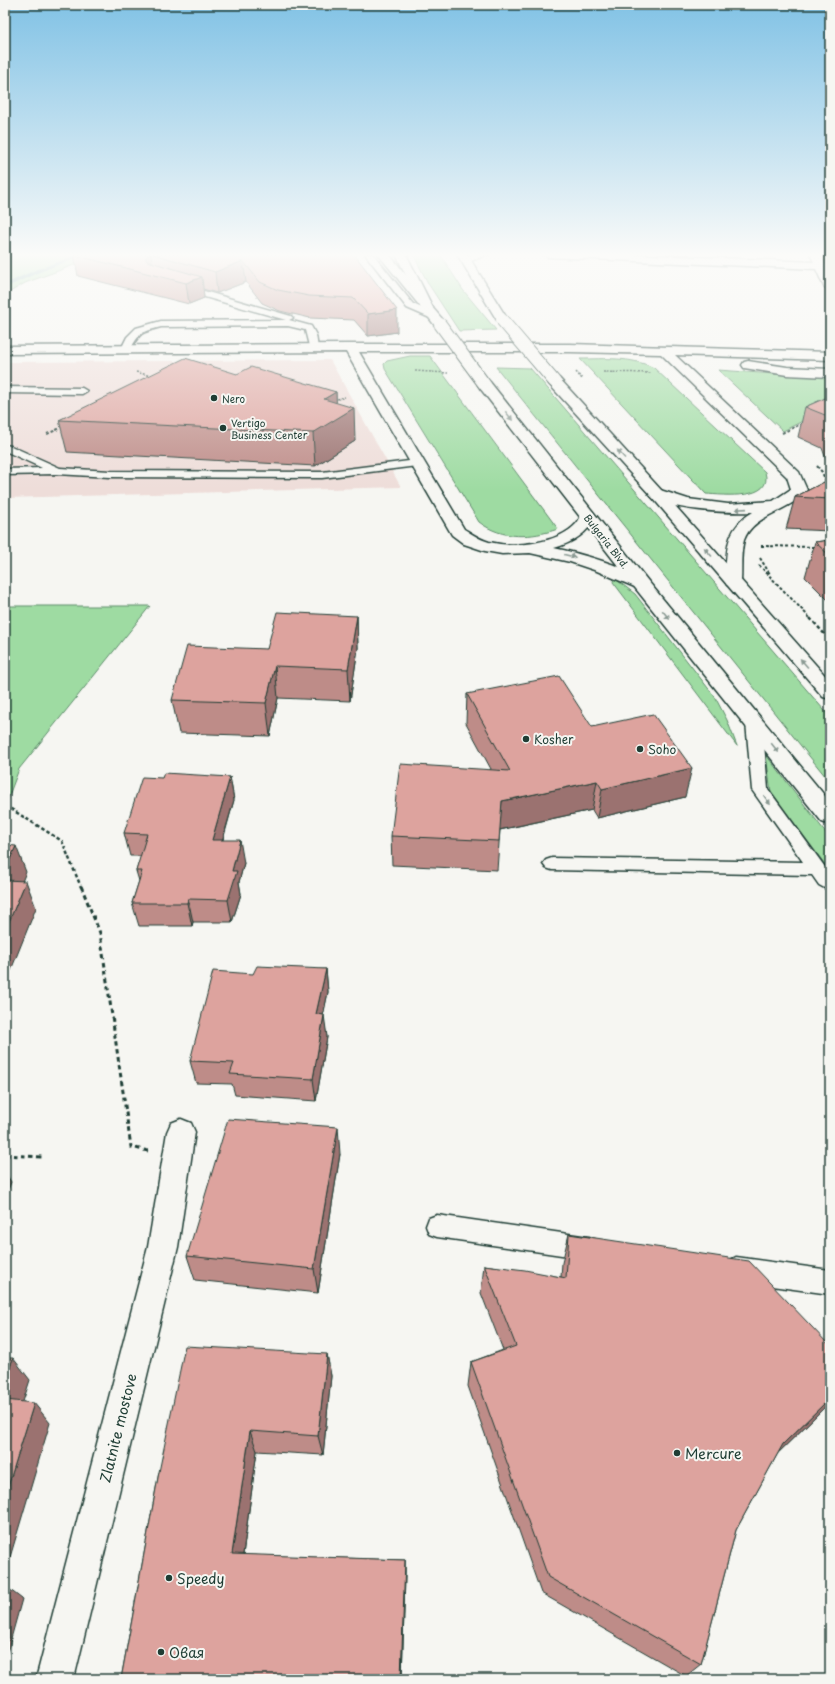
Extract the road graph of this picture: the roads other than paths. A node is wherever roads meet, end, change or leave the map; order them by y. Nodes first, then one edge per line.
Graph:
1 (136, 333) edge
2 (312, 333) edge
3 (446, 333) edge
4 (513, 333) edge
5 (313, 348) junction
6 (350, 348) junction
7 (126, 349) junction
8 (5, 350) edge
9 (664, 351) junction
10 (699, 352) junction
11 (830, 356) edge
12 (830, 373) edge
13 (5, 390) edge
14 (82, 391) dead end
15 (7, 448) dead end
16 (417, 463) junction
17 (58, 471) junction
18 (5, 472) edge
19 (657, 494) junction
20 (780, 505) junction
21 (588, 517) junction
22 (531, 548) junction
23 (733, 581) junction
24 (642, 585) junction
25 (830, 692) edge
26 (754, 722) junction
27 (830, 816) edge
28 (552, 864) dead end
29 (817, 869) junction
30 (830, 884) edge
31 (178, 1154) road end
32 (437, 1226) dead end
33 (610, 1251) edge
34 (712, 1265) edge
35 (830, 1282) edge
36 (55, 1679) edge

1 - 7 lane
2 - 5 lane
3 -> 21 main road, Bulgaria Blvd., bridge
19 -> 4 main road, bridge
5 - 6 main road
5 - 7 main road
6 - 9 main road
6 - 16 main road
7 - 8 main road
9 - 10 main road
9 - 20 main road
10 - 11 main road
10 - 12 main road
13 - 14 lane
15 - 17 lane
16 - 17 lane
16 - 22 main road
17 - 18 lane
20 -> 19 main road
23 -> 19 main road
20 - 23 main road
21 - 22 main road
21 - 24 main road, Bulgaria Blvd.
22 -> 24 main road
25 -> 23 main road
24 -> 26 main road, Bulgaria Blvd.
26 -> 27 main road, Bulgaria Blvd.
26 -> 29 lane
28 - 29 lane
29 - 30 lane
31 - 36 main road, Zlatnite mostove
32 - 33 lane
34 - 35 lane

